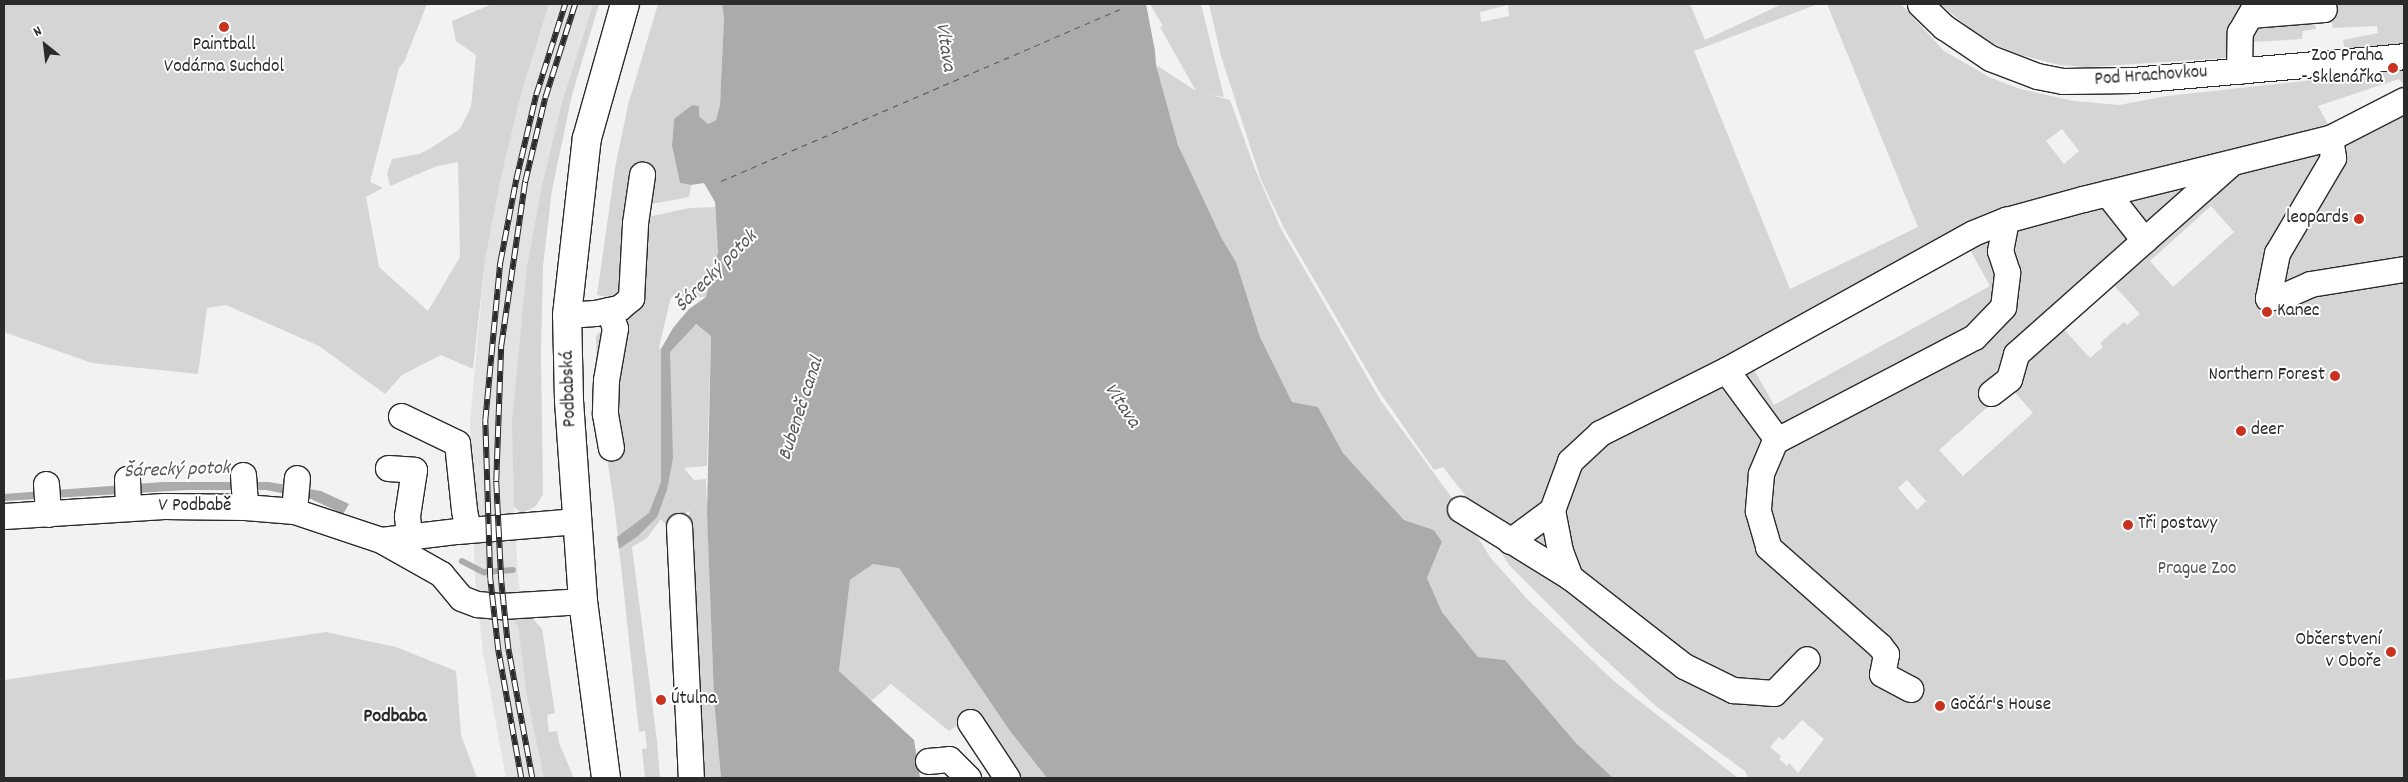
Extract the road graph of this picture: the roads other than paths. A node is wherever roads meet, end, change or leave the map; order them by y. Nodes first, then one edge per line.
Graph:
1 (625, 4) edge
2 (1920, 4) edge
3 (2253, 10) edge
4 (2324, 10) dead end
5 (2404, 56) edge
6 (2239, 71) junction
7 (2404, 100) edge
8 (2330, 138) junction
9 (2232, 162) junction
10 (642, 175) dead end
11 (2158, 180) junction
12 (2107, 193) junction
13 (2173, 215) junction
14 (2006, 220) junction
15 (2144, 240) junction
16 (2404, 269) edge
17 (609, 310) junction
18 (567, 315) junction
19 (1726, 370) junction
20 (1991, 393) dead end
21 (401, 416) dead end
22 (1775, 441) junction
23 (611, 447) dead end
24 (388, 468) dead end
25 (1460, 509) dead end
26 (1552, 510) junction
27 (4, 516) edge
28 (577, 521) junction
29 (678, 526) dead end
30 (463, 530) junction
31 (409, 533) junction
32 (381, 540) junction
33 (1510, 541) junction
34 (441, 574) junction
35 (1570, 577) junction
36 (583, 601) junction
37 (1807, 659) dead end
38 (1910, 689) dead end
39 (970, 722) dead end
40 (928, 761) dead end
41 (606, 778) edge
42 (691, 778) edge
43 (968, 778) edge
44 (1007, 778) edge

1 - 18 main road, Podbabská
2 - 6 street, Pod Hrachovkou
3 - 4 street
3 - 6 street
5 - 6 street, Pod Hrachovkou
7 - 8 street
8 - 9 street
8 - 16 street
9 - 11 street
9 - 13 street
10 - 17 street
11 - 12 street
11 - 13 street
12 - 14 street
12 - 15 street
13 - 15 street
14 - 19 street
14 - 22 street
15 - 20 street
17 - 18 street
17 - 23 street
18 - 28 main road, Podbabská
19 - 22 street
19 - 26 street
21 - 30 street
22 - 38 street
24 - 31 street
25 - 33 street
26 - 33 street
26 - 35 street
27 - 32 street, V Podbabě
28 - 30 street, V Podbabě
28 - 36 main road, Podbabská
29 - 42 street
30 - 31 street, V Podbabě
30 - 34 street
31 - 32 street, V Podbabě
32 - 34 street, V Podbabě
33 - 35 street
34 - 36 street, V Podbabě
35 - 37 street
36 - 41 main road, Podbabská
39 - 44 street
40 - 43 street

